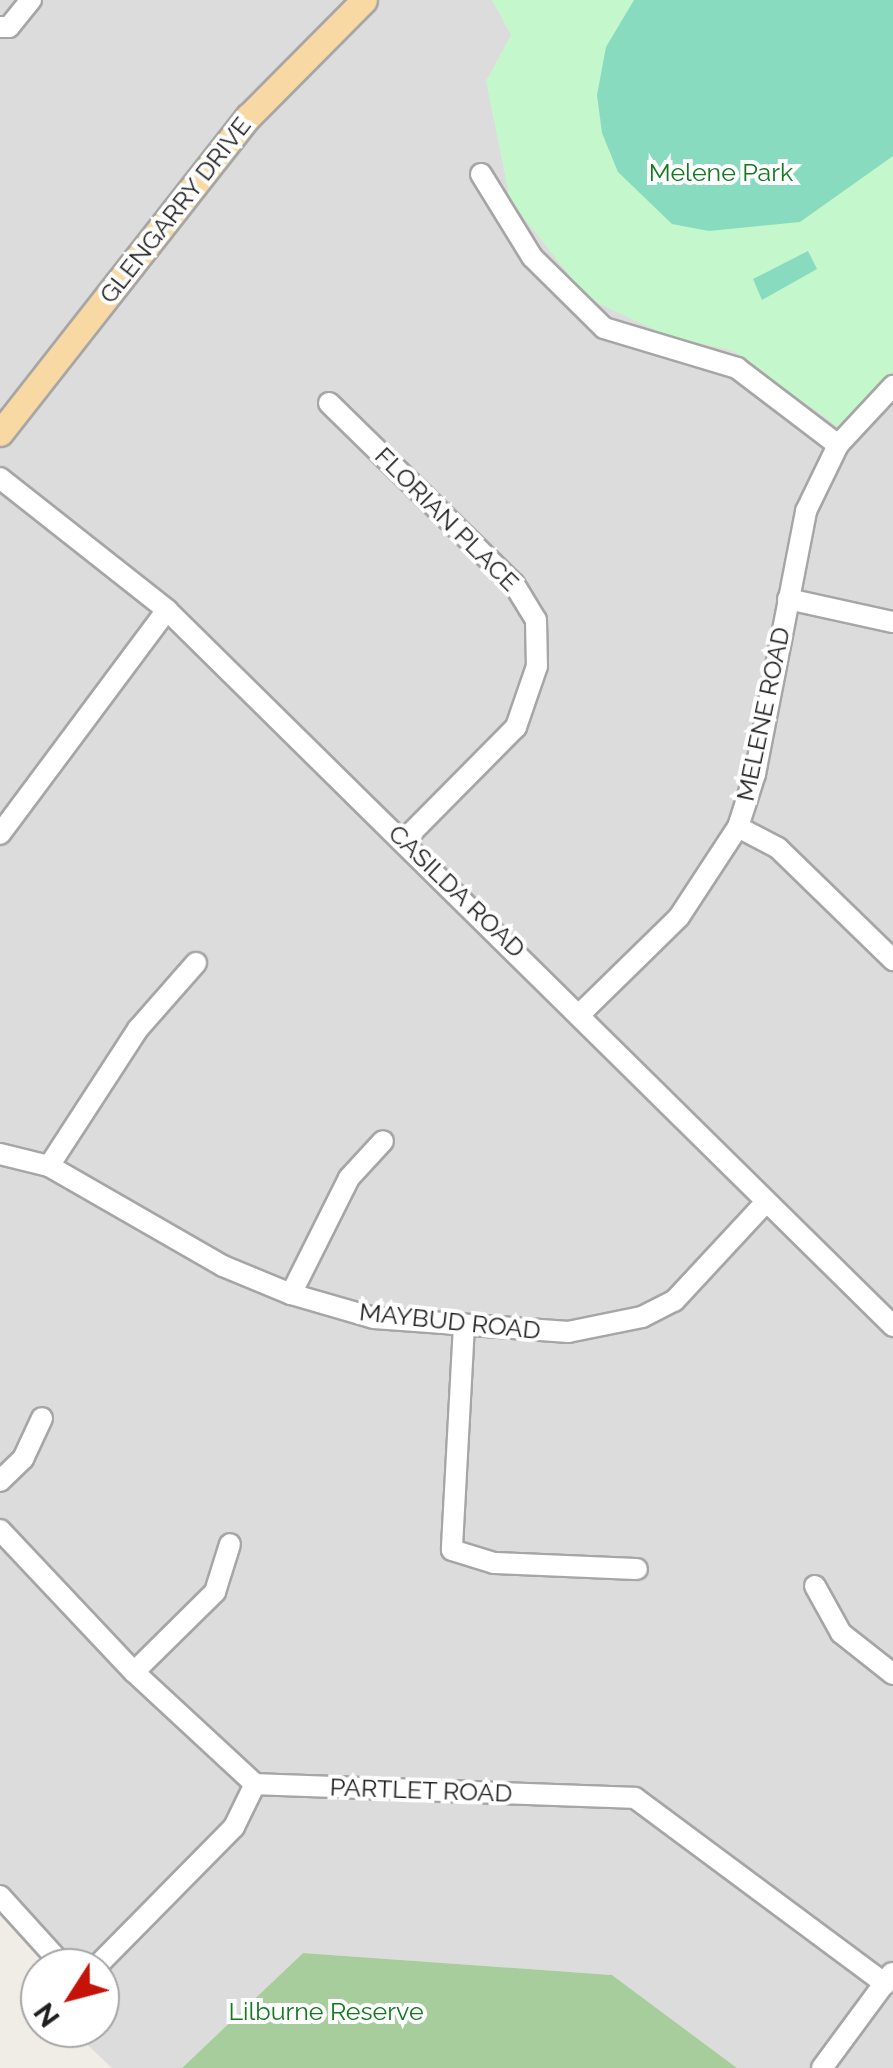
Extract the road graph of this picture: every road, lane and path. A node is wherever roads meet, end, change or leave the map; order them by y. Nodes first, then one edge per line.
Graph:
1 (32, 0) edge
2 (341, 0) edge
3 (364, 0) edge
4 (0, 26) edge
5 (480, 174) dead end
6 (893, 386) edge
7 (328, 403) dead end
8 (0, 408) edge
9 (0, 433) edge
10 (838, 445) junction
11 (0, 478) edge
12 (788, 599) junction
13 (167, 610) junction
14 (893, 622) edge
15 (738, 826) junction
16 (0, 834) edge
17 (404, 840) junction
18 (893, 960) edge
19 (196, 963) dead end
20 (582, 1014) junction
21 (383, 1141) dead end
22 (0, 1154) edge
23 (48, 1166) junction
24 (766, 1202) junction
25 (291, 1294) junction
26 (464, 1325) junction
27 (893, 1326) edge
28 (42, 1418) dead end
29 (0, 1480) edge
30 (0, 1530) edge
31 (230, 1544) dead end
32 (637, 1570) dead end
33 (814, 1586) dead end
34 (134, 1672) junction
35 (893, 1674) edge
36 (255, 1784) junction
37 (0, 1896) edge
38 (48, 1948) edge
39 (113, 1948) edge
40 (889, 1978) edge
41 (822, 2068) edge

1 - 4 street
2 - 8 main road, GLENGARRY DRIVE
3 - 9 main road, GLENGARRY DRIVE
5 - 10 street
6 - 10 street, MELENE ROAD
7 - 17 street, FLORIAN PLACE
10 - 12 street, MELENE ROAD
11 - 13 street, CASILDA ROAD
12 - 14 street
12 - 15 street, MELENE ROAD
13 - 16 street
13 - 17 street, CASILDA ROAD
15 - 18 street
15 - 20 street, MELENE ROAD
17 - 20 street, CASILDA ROAD
19 - 23 street
20 - 24 street, CASILDA ROAD
21 - 25 street
22 - 23 street, MAYBUD ROAD
23 - 25 street, MAYBUD ROAD
24 - 26 street, MAYBUD ROAD
24 - 27 street, CASILDA ROAD
25 - 26 street, MAYBUD ROAD
26 - 32 street
28 - 29 street
30 - 34 street
31 - 34 street
33 - 35 street
34 - 36 street
36 - 39 street
36 - 40 street, PARTLET ROAD
37 - 38 street
40 - 41 street

